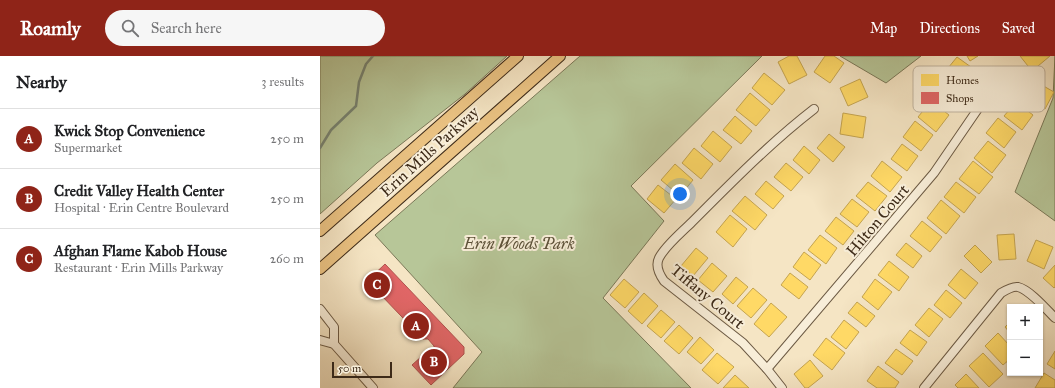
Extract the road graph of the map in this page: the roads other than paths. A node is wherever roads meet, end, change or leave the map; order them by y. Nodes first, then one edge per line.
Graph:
1 (518, 56) edge
2 (560, 56) edge
3 (814, 109) dead end
4 (976, 112) edge
5 (320, 231) edge
6 (320, 270) edge
7 (320, 309) edge
8 (1055, 318) edge
9 (320, 340) edge
10 (334, 344) junction
11 (767, 369) junction
12 (373, 388) edge
13 (782, 388) edge
14 (924, 388) edge

1 - 5 main road, Erin Mills Parkway
2 - 6 main road, Erin Mills Parkway
3 - 11 street, Tiffany Court
4 - 11 street, Hilton Court
7 - 10 street
8 - 14 street
9 - 10 street
10 - 12 street
11 - 13 street, Tiffany Court

